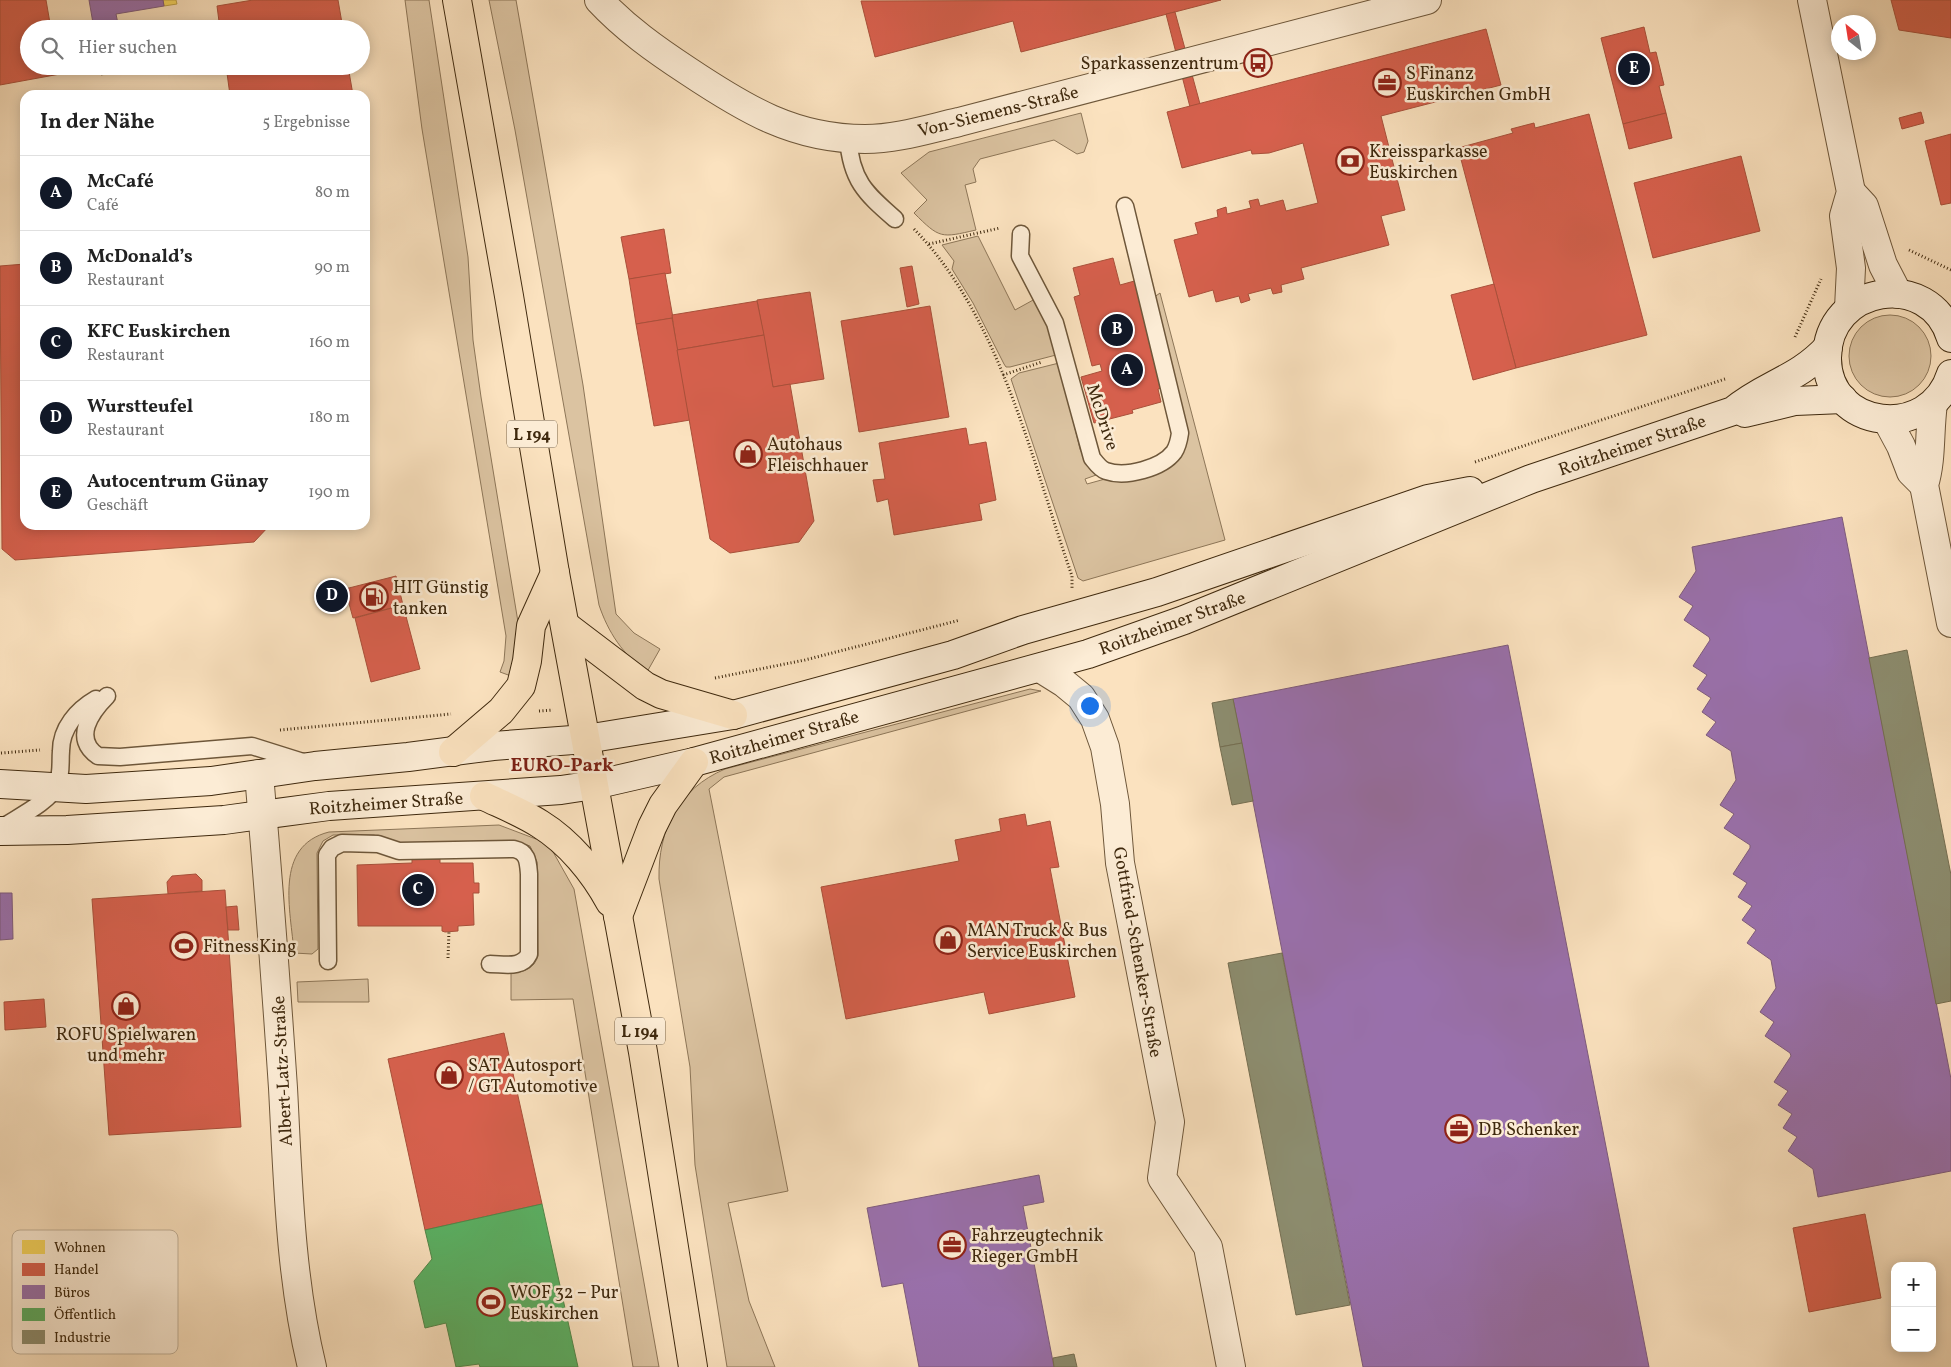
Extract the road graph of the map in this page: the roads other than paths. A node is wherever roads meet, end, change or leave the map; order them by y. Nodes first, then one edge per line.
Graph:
1 (456, 0) edge
2 (599, 0) edge
3 (1428, 0) edge
4 (1812, 0) edge
5 (848, 138) junction
6 (1851, 192) junction
7 (1125, 206) dead end
8 (895, 219) road end
9 (1014, 230) road end
10 (1898, 294) junction
11 (1849, 308) junction
12 (1945, 314) edge
13 (1951, 338) edge
14 (1828, 347) junction
15 (1951, 374) edge
16 (1843, 399) junction
17 (1933, 404) junction
18 (1733, 411) junction
19 (1887, 420) junction
20 (1532, 479) junction
21 (1924, 485) junction
22 (556, 573) junction
23 (1951, 623) edge
24 (566, 626) junction
25 (1040, 668) junction
26 (734, 715) junction
27 (586, 739) junction
28 (453, 752) junction
29 (694, 762) junction
30 (315, 766) junction
31 (259, 774) junction
32 (0, 784) edge
33 (57, 786) junction
34 (594, 786) junction
35 (484, 796) junction
36 (262, 814) junction
37 (0, 830) edge
38 (618, 916) junction
39 (328, 961) dead end
40 (490, 964) dead end
41 (312, 1367) edge
42 (693, 1367) edge
43 (1231, 1367) edge

1 - 22 main road, L 194
2 - 5 street, Von-Siemens-Straße
3 - 5 street, Von-Siemens-Straße
4 - 6 street
5 - 8 lane
6 - 10 street
6 - 11 street
7 - 9 lane, McDrive
10 - 11 street
10 - 12 street
11 - 14 street
12 - 13 street
14 - 16 street
14 - 18 street, Roitzheimer Straße
15 - 17 street
16 - 18 street, Roitzheimer Straße
16 - 19 street
17 - 19 street
17 - 21 street
18 - 20 street, Roitzheimer Straße
19 - 21 street
20 - 25 street, Roitzheimer Straße
20 - 26 street, Roitzheimer Straße
21 - 23 street
22 - 24 main road, L 194
22 - 28 main road
24 - 26 main road
24 - 27 main road, L 194
25 - 29 street, Roitzheimer Straße
25 - 43 street, Gottfried-Schenker-Straße
26 - 27 street, Roitzheimer Straße
27 - 28 street, Roitzheimer Straße
27 - 34 main road, L 194
28 - 30 street, Roitzheimer Straße
29 - 34 street, Roitzheimer Straße
29 - 38 main road
30 - 31 street, Roitzheimer Straße
30 - 33 lane
31 - 33 street, Roitzheimer Straße
31 - 36 street, Albert-Latz-Straße
32 - 33 street, Roitzheimer Straße
33 - 37 lane
34 - 35 street, Roitzheimer Straße
34 - 38 main road, L 194
35 - 36 street, Roitzheimer Straße
35 - 38 main road, L 194
36 - 37 street, Roitzheimer Straße
36 - 41 street, Albert-Latz-Straße
38 - 42 main road, L 194
39 - 40 lane

